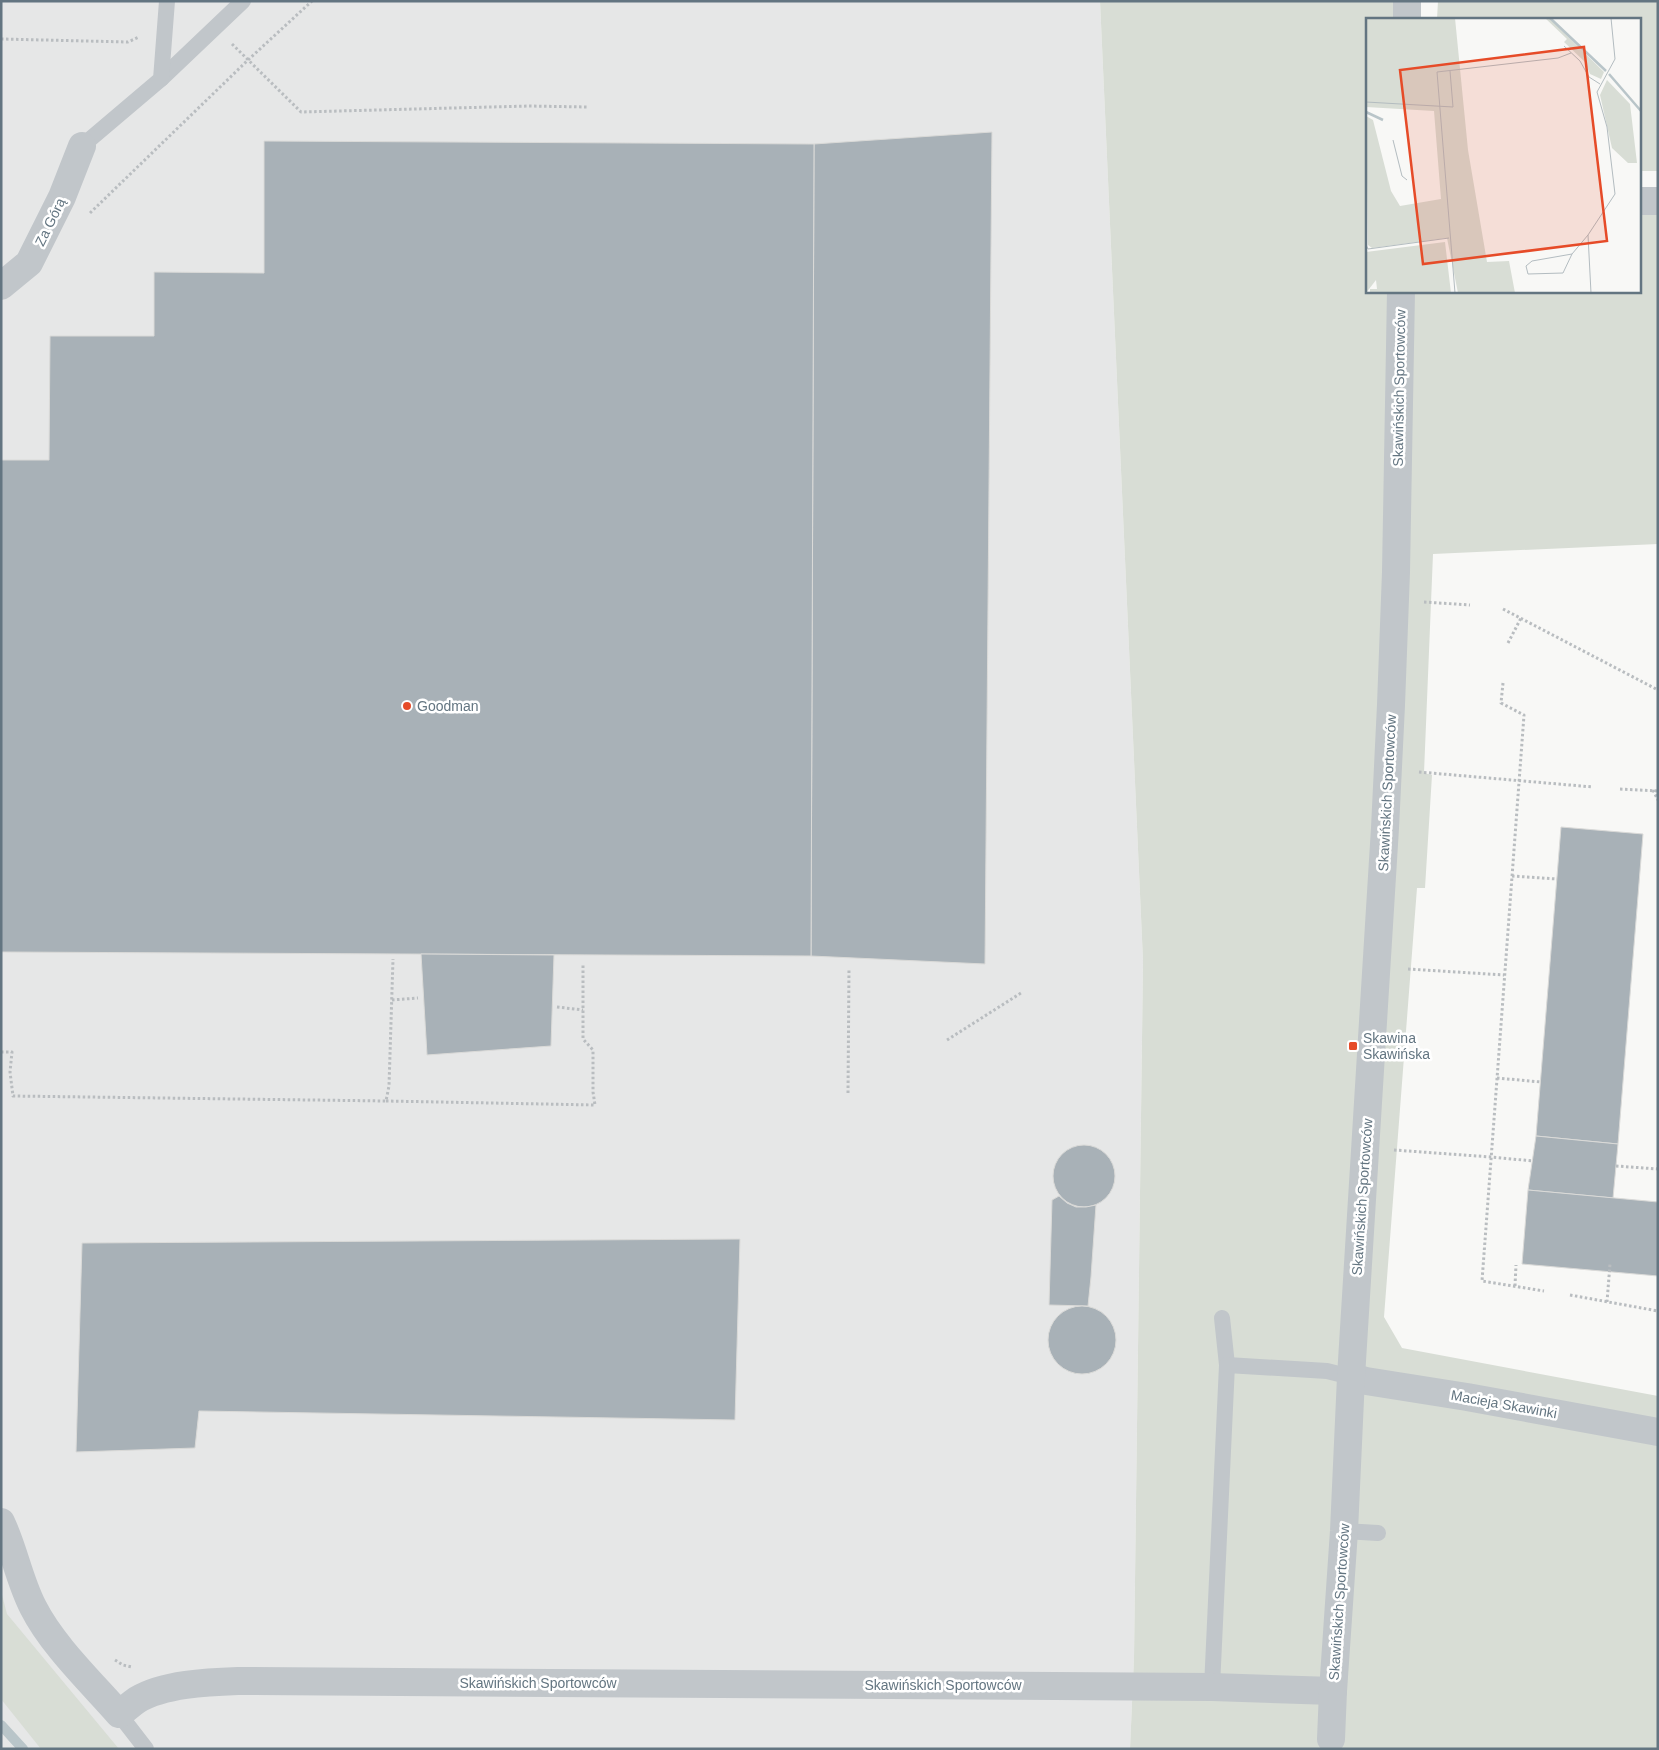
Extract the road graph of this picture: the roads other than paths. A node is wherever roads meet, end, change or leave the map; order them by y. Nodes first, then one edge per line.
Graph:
1 (167, 1) edge
2 (243, 1) edge
3 (1407, 1) edge
4 (1406, 18) edge
5 (161, 79) junction
6 (82, 146) joint
7 (1642, 201) edge
8 (1658, 201) edge
9 (1, 286) edge
10 (1401, 292) edge
11 (1222, 1318) dead end
12 (1227, 1365) junction
13 (1350, 1376) junction
14 (1658, 1432) edge
15 (1, 1522) edge
16 (1344, 1531) junction
17 (1378, 1533) dead end
18 (1212, 1687) junction
19 (1333, 1691) junction
20 (118, 1714) junction
21 (1331, 1739) dead end
22 (146, 1749) edge

1 - 5 lane
2 - 5 lane
3 - 4 street
5 - 6 lane
6 - 9 street, Za Górą
7 - 8 street
10 - 13 street, Skawińskich Sportowców
11 - 12 lane
12 - 13 lane
12 - 18 lane
13 - 14 street, Macieja Skawinki
13 - 16 street, Skawińskich Sportowców
15 - 20 street
16 - 17 lane
16 - 19 street, Skawińskich Sportowców
18 - 19 street, Skawińskich Sportowców
18 - 20 street, Skawińskich Sportowców
19 - 21 street
20 - 22 lane

